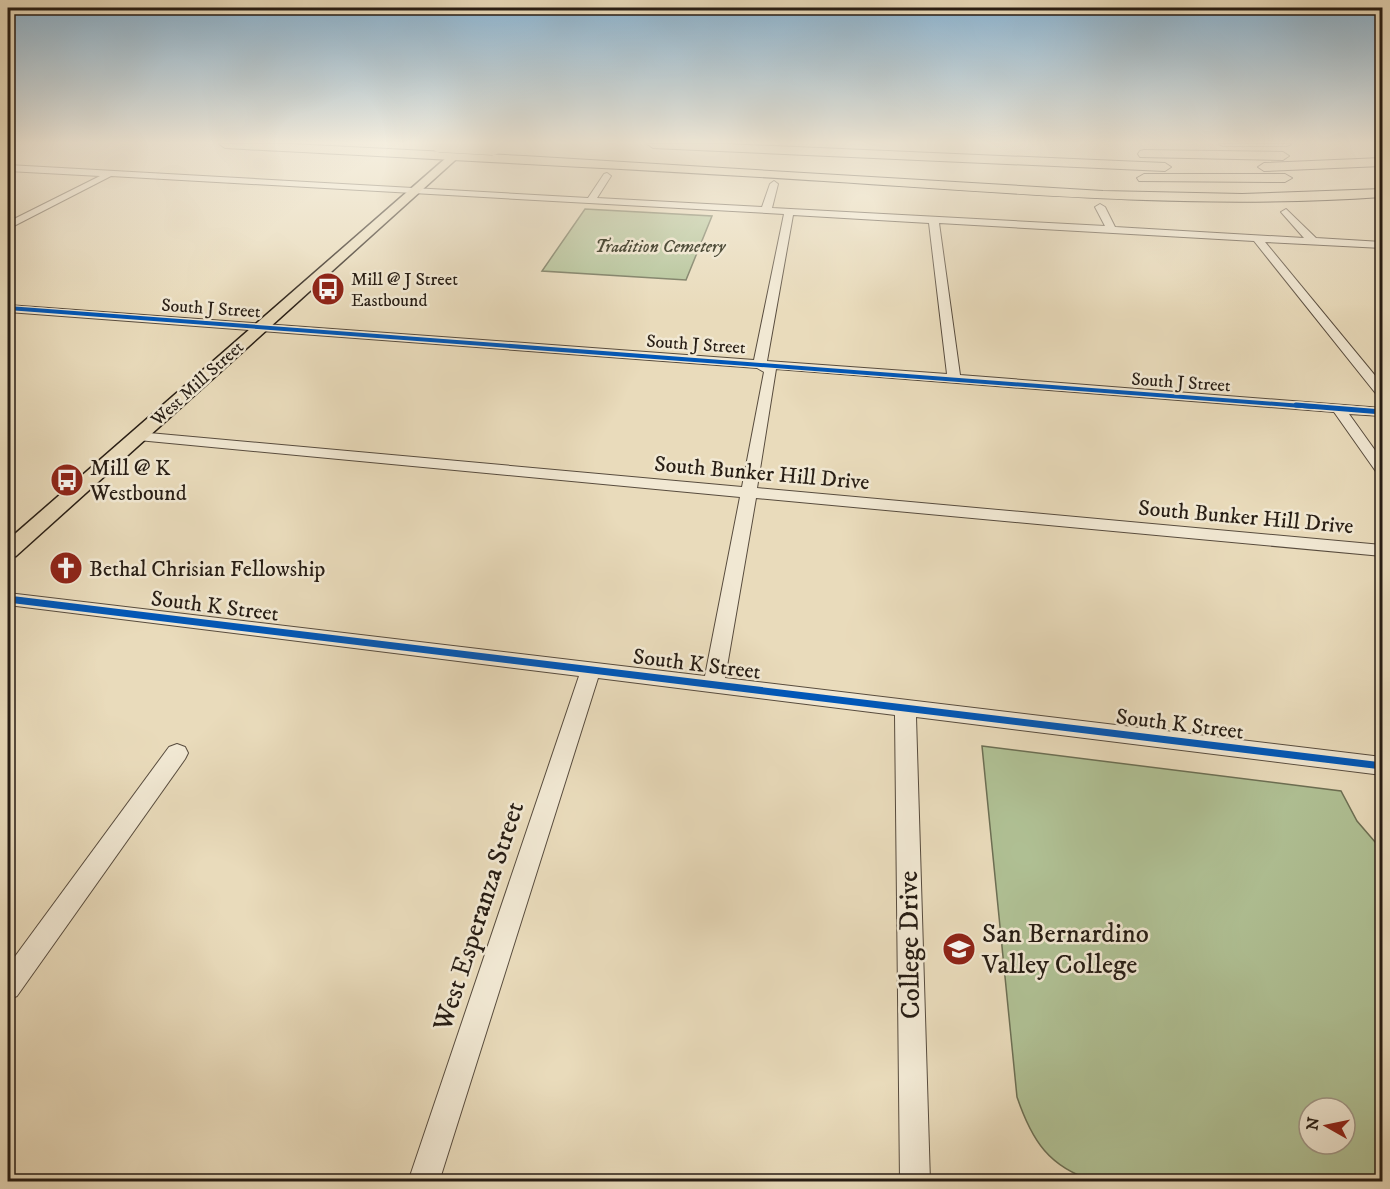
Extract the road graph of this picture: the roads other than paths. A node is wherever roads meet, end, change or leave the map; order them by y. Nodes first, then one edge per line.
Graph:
1 (60, 199) edge
2 (405, 199) edge
3 (564, 199) edge
4 (769, 199) edge
5 (590, 201) joint
6 (1100, 207) dead end
7 (766, 211) junction
8 (789, 212) junction
9 (1286, 212) dead end
10 (934, 220) junction
11 (8, 226) edge
12 (1112, 231) junction
13 (1257, 238) junction
14 (1314, 242) junction
15 (1383, 245) edge
16 (8, 308) edge
17 (261, 327) junction
18 (760, 364) junction
19 (954, 379) junction
20 (1383, 392) edge
21 (1339, 409) junction
22 (1383, 412) edge
23 (138, 436) junction
24 (1383, 470) edge
25 (748, 493) junction
26 (8, 551) edge
27 (1383, 551) edge
28 (8, 599) edge
29 (591, 668) junction
30 (714, 683) junction
31 (905, 708) junction
32 (177, 753) dead end
33 (1383, 766) edge
34 (8, 987) edge
35 (423, 1182) edge
36 (915, 1182) edge

1 - 11 street
2 - 17 main road, West Mill Street
3 - 5 street
4 - 7 street
5 - 7 street
6 - 12 street
7 - 8 street
8 - 10 street
8 - 18 street
9 - 14 street
10 - 12 street
10 - 19 street
12 - 13 street
13 - 14 street
13 - 20 street
14 - 15 street
16 - 17 street, South J Street
17 - 18 street, South J Street
17 - 23 main road, West Mill Street
18 - 19 street, South J Street
18 - 25 street
19 - 21 street, South J Street
21 - 22 street, South J Street
21 - 24 street
23 - 25 street, South Bunker Hill Drive
23 - 26 main road, West Mill Street
25 - 27 street, South Bunker Hill Drive
25 - 30 street
28 - 29 street, South K Street
29 - 30 street, South K Street
29 - 35 street, West Esperanza Street
30 - 31 street, South K Street
31 - 33 street, South K Street
31 - 36 street, College Drive
32 - 34 street

